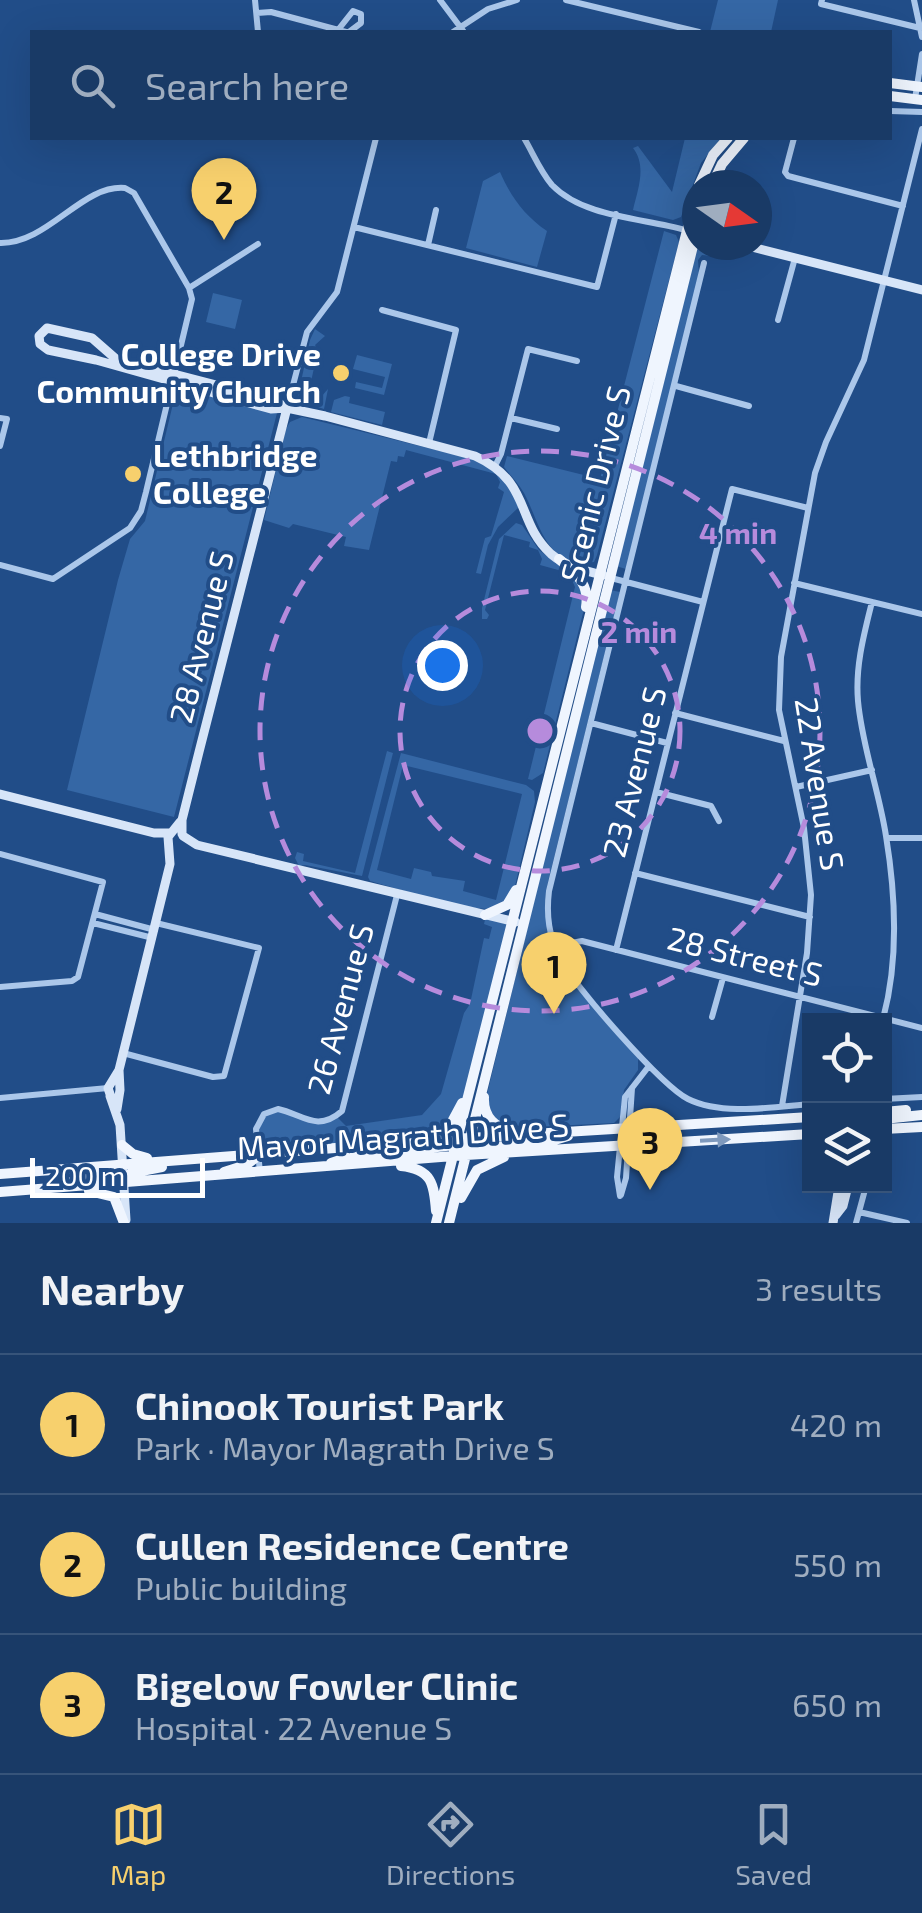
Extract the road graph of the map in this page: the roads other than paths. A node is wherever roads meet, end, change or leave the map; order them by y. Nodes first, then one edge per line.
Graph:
1 (254, 0) edge
2 (440, 0) edge
3 (517, 0) edge
4 (566, 0) edge
5 (822, 0) edge
6 (914, 0) edge
7 (588, 2) edge
8 (257, 13) junction
9 (462, 29) edge
10 (258, 30) edge
11 (338, 30) dead end
12 (692, 30) edge
13 (921, 33) edge
14 (922, 54) edge
15 (892, 84) edge
16 (919, 93) edge
17 (892, 96) edge
18 (892, 110) edge
19 (922, 112) edge
20 (922, 129) edge
21 (376, 140) edge
22 (525, 140) edge
23 (726, 140) edge
24 (742, 140) edge
25 (793, 140) edge
26 (706, 170) edge
27 (719, 170) edge
28 (903, 206) junction
29 (436, 210) dead end
30 (616, 214) junction
31 (354, 227) junction
32 (682, 229) edge
33 (0, 243) edge
34 (258, 244) dead end
35 (428, 246) junction
36 (772, 252) edge
37 (795, 258) junction
38 (687, 260) edge
39 (704, 264) dead end
40 (884, 281) junction
41 (189, 288) junction
42 (922, 290) edge
43 (382, 310) dead end
44 (778, 320) dead end
45 (102, 347) junction
46 (96, 360) junction
47 (577, 361) dead end
48 (172, 379) junction
49 (676, 386) junction
50 (750, 406) dead end
51 (287, 408) junction
52 (511, 418) junction
53 (3, 419) edge
54 (557, 429) dead end
55 (429, 443) junction
56 (0, 446) edge
57 (495, 466) junction
58 (808, 508) junction
59 (559, 560) junction
60 (0, 565) edge
61 (605, 576) junction
62 (627, 582) junction
63 (794, 583) junction
64 (703, 602) junction
65 (872, 602) junction
66 (922, 614) edge
67 (570, 688) junction
68 (675, 713) junction
69 (592, 724) junction
70 (784, 741) junction
71 (667, 743) junction
72 (872, 770) junction
73 (796, 787) junction
74 (656, 792) junction
75 (0, 794) edge
76 (719, 821) dead end
77 (887, 838) junction
78 (922, 838) edge
79 (176, 839) junction
80 (0, 854) edge
81 (526, 871) junction
82 (635, 874) junction
83 (397, 895) junction
84 (96, 914) junction
85 (485, 915) junction
86 (810, 917) junction
87 (93, 923) junction
88 (519, 923) junction
89 (154, 930) junction
90 (555, 946) junction
91 (616, 950) junction
92 (722, 978) junction
93 (0, 986) edge
94 (799, 997) junction
95 (860, 1013) edge
96 (885, 1013) edge
97 (712, 1018) dead end
98 (892, 1021) edge
99 (922, 1028) edge
100 (483, 1040) junction
101 (123, 1052) junction
102 (649, 1066) junction
103 (488, 1071) junction
104 (110, 1091) junction
105 (922, 1097) edge
106 (0, 1098) edge
107 (892, 1099) edge
108 (802, 1105) edge
109 (782, 1106) junction
110 (922, 1112) edge
111 (892, 1115) edge
112 (802, 1117) edge
113 (922, 1127) edge
114 (626, 1128) junction
115 (892, 1129) edge
116 (586, 1131) junction
117 (572, 1132) junction
118 (802, 1134) edge
119 (122, 1145) junction
120 (376, 1145) junction
121 (624, 1145) junction
122 (462, 1147) junction
123 (568, 1148) junction
124 (258, 1155) junction
125 (207, 1159) junction
126 (178, 1161) junction
127 (375, 1163) junction
128 (123, 1164) junction
129 (317, 1168) junction
130 (0, 1174) edge
131 (260, 1174) junction
132 (209, 1177) junction
133 (124, 1183) junction
134 (68, 1188) junction
135 (31, 1190) junction
136 (0, 1192) edge
137 (838, 1193) edge
138 (846, 1193) edge
139 (864, 1193) edge
140 (859, 1212) junction
141 (834, 1219) edge
142 (436, 1222) edge
143 (125, 1223) edge
144 (451, 1223) edge
145 (856, 1223) edge
146 (906, 1223) edge

1 - 8 street
2 - 9 street
3 - 9 street
4 - 7 street
5 - 13 street
6 - 13 street
7 - 12 street
8 - 10 street
8 - 11 street
14 - 16 street
15 - 16 main road
16 - 17 main road
18 - 19 street
20 - 28 street, 22 Avenue S
21 - 31 street
22 - 30 street
23 - 26 main road, Scenic Drive S
24 - 27 main road
25 - 28 street
28 - 40 street, 22 Avenue S
29 - 35 street
30 - 32 street
30 - 35 street
31 - 35 street
31 - 51 street
33 - 41 street
34 - 41 street
36 - 37 street
37 - 40 street
37 - 44 street
38 - 61 main road, Scenic Drive S
39 - 49 street, Scenic Drive S
40 - 42 street
40 - 58 street, 22 Avenue S
41 - 48 street
43 - 55 street
45 - 46 street
45 - 46 street
45 - 48 street
46 - 48 street
47 - 52 street
48 - 51 street
48 - 60 street
49 - 50 street
49 - 62 street, Scenic Drive S
51 - 55 street
51 - 79 street, 28 Avenue S
52 - 54 street
52 - 57 street
53 - 56 street
55 - 57 street
57 - 59 street
58 - 63 street, 22 Avenue S
58 - 64 street, 23 Avenue S
59 - 61 street
59 - 67 main road
61 - 62 street
61 - 67 main road, Scenic Drive S
61 - 88 main road, Scenic Drive S
62 - 64 street
62 - 69 street, Scenic Drive S
63 - 65 street
63 - 70 street, 22 Avenue S
64 - 68 street, 23 Avenue S
65 - 66 street
65 - 72 street
67 - 81 main road, Scenic Drive S
68 - 70 street
68 - 71 street, 23 Avenue S
69 - 71 street
69 - 90 street, Scenic Drive S
70 - 73 street, 22 Avenue S
71 - 74 street, 23 Avenue S
72 - 73 street
72 - 77 street
73 - 86 street, 22 Avenue S
74 - 76 street
74 - 82 street, 23 Avenue S
75 - 79 street
77 - 78 street
77 - 96 street
79 - 83 street
79 - 89 street
80 - 84 street
81 - 85 main road
81 - 88 main road, Scenic Drive S
82 - 86 street
82 - 91 street, 23 Avenue S
83 - 85 street
83 - 124 street, 26 Avenue S
84 - 87 street
84 - 89 street
85 - 88 street
86 - 94 street, 22 Avenue S
87 - 89 street
87 - 93 street
88 - 100 main road, Scenic Drive S
88 - 103 main road, Scenic Drive S
89 - 101 street
89 - 101 street
90 - 91 street, 28 Street S
90 - 102 street
91 - 92 street, 28 Street S
92 - 94 street, 28 Street S
92 - 97 street
94 - 95 street, 28 Street S
94 - 109 street, 22 Avenue S
98 - 99 street, 28 Street S
100 - 120 main road
100 - 122 main road, Scenic Drive S
101 - 104 street
102 - 109 street
102 - 114 street
103 - 117 main road
103 - 122 main road, Scenic Drive S
104 - 106 street
104 - 119 street
105 - 107 street
108 - 109 street
110 - 111 main road
112 - 114 main road, Mayor Magrath Drive S
113 - 115 main road
114 - 116 main road, Mayor Magrath Drive S
114 - 121 street
116 - 117 main road, Mayor Magrath Drive S
116 - 122 main road
117 - 122 main road, Mayor Magrath Drive S
121 -> 118 main road, Mayor Magrath Drive S
119 - 126 main road
119 - 128 street
120 - 122 main road, Mayor Magrath Drive S
120 - 124 main road, Mayor Magrath Drive S
121 - 121 street
121 - 123 main road, Mayor Magrath Drive S
122 - 123 main road, Mayor Magrath Drive S
122 - 127 main road, Mayor Magrath Drive S
122 - 129 main road
122 - 142 main road
122 - 144 main road
123 - 144 main road
124 - 125 main road, Mayor Magrath Drive S
124 - 131 street, 26 Avenue S
124 - 132 main road
125 - 126 main road, Mayor Magrath Drive S
125 - 133 main road
126 - 128 main road, Mayor Magrath Drive S
127 - 129 main road, Mayor Magrath Drive S
127 - 142 main road
128 - 130 main road, Mayor Magrath Drive S
128 - 133 street
128 - 135 main road
129 - 131 main road, Mayor Magrath Drive S
131 - 132 main road, Mayor Magrath Drive S
132 - 133 main road, Mayor Magrath Drive S
133 - 134 main road, Mayor Magrath Drive S
133 - 143 street
134 - 135 main road, Mayor Magrath Drive S
134 - 143 main road
135 - 136 main road, Mayor Magrath Drive S
137 - 141 street
138 - 141 street
139 - 140 street
140 - 145 street
140 - 146 street

